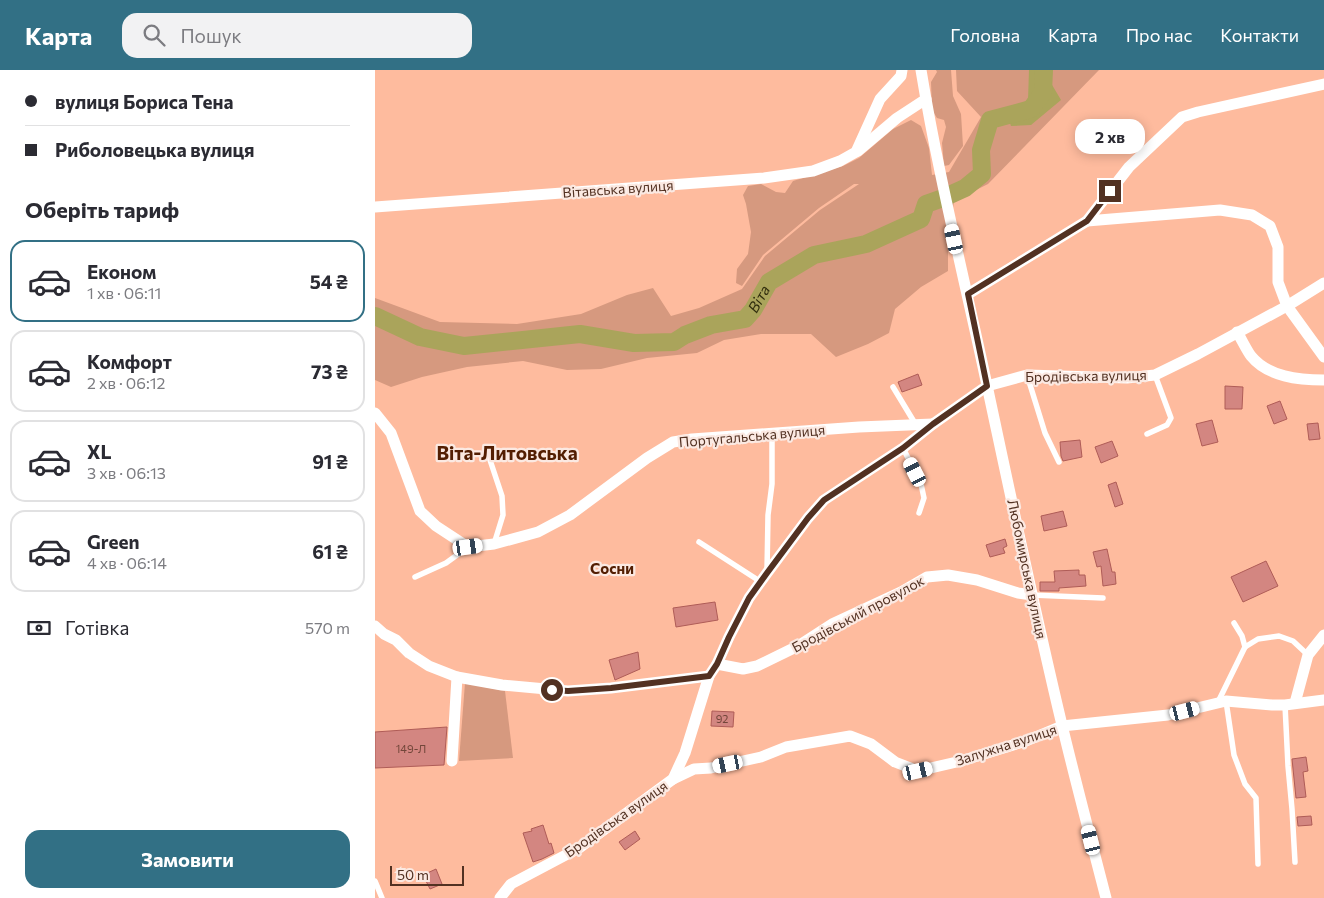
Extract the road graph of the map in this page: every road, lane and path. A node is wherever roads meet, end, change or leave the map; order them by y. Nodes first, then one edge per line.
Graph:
1 (902, 70) edge
2 (921, 70) edge
3 (1324, 84) edge
4 (926, 99) junction
5 (856, 152) junction
6 (375, 207) edge
7 (1087, 221) junction
8 (1324, 283) edge
9 (968, 294) junction
10 (1287, 306) junction
11 (1237, 332) junction
12 (1324, 357) edge
13 (1027, 375) junction
14 (1155, 375) junction
15 (1324, 380) edge
16 (987, 386) junction
17 (893, 387) dead end
18 (375, 413) edge
19 (933, 424) junction
20 (916, 425) junction
21 (772, 434) junction
22 (1147, 434) dead end
23 (903, 448) junction
24 (489, 458) dead end
25 (1059, 462) dead end
26 (919, 513) dead end
27 (699, 542) dead end
28 (494, 544) junction
29 (468, 547) junction
30 (415, 577) dead end
31 (764, 578) junction
32 (1032, 594) junction
33 (1103, 598) dead end
34 (1234, 623) dead end
35 (375, 626) edge
36 (1324, 635) edge
37 (1245, 648) junction
38 (1308, 655) junction
39 (717, 664) junction
40 (709, 676) junction
41 (457, 677) junction
42 (1324, 700) edge
43 (1222, 702) junction
44 (1290, 704) junction
45 (1062, 726) junction
46 (452, 762) dead end
47 (673, 779) junction
48 (1295, 862) dead end
49 (1257, 864) dead end
50 (375, 881) edge
51 (1106, 897) edge
52 (382, 898) edge
53 (500, 898) edge

1 - 5 street
2 - 4 street
3 - 7 street
4 - 5 street, Вітавська вулиця
4 - 9 street, Любомирська вулиця
5 - 6 street, Вітавська вулиця
7 - 9 street
7 - 10 street
8 - 10 street, Бродівська вулиця
9 - 16 street, Любомирська вулиця
10 - 11 street, Бродівська вулиця
10 - 12 street
11 - 14 street, Бродівська вулиця
11 - 15 street
13 - 14 street, Бродівська вулиця
13 - 16 street, Бродівська вулиця
13 - 25 lane
14 - 22 lane
16 - 19 street, Бродівська вулиця
16 - 32 street, Любомирська вулиця
17 - 20 lane
18 - 29 street
19 - 20 street, Португальська вулиця
19 - 23 street, Бродівська вулиця
20 - 21 street, Португальська вулиця
21 - 28 street, Португальська вулиця
21 - 31 lane
23 - 26 lane
23 - 31 street, Бродівська вулиця
24 - 28 lane
27 - 31 lane
28 - 29 street, Португальська вулиця
29 - 30 lane
31 - 39 street, Бродівська вулиця
32 - 33 lane
32 - 39 street, Бродівський провулок
32 - 45 street, Любомирська вулиця
34 - 37 lane
35 - 41 street
36 - 38 street
37 - 38 lane
37 - 43 lane
38 - 44 street
39 - 40 street, Бродівська вулиця
40 - 41 street
40 - 47 street, Бродівська вулиця
41 - 46 street
42 - 44 street, Залужна вулиця
43 - 44 street, Залужна вулиця
43 - 45 street, Залужна вулиця
43 - 49 lane
44 - 48 lane
45 - 47 street, Залужна вулиця
45 - 51 street, Любомирська вулиця
47 - 53 street, Бродівська вулиця
50 - 52 lane

